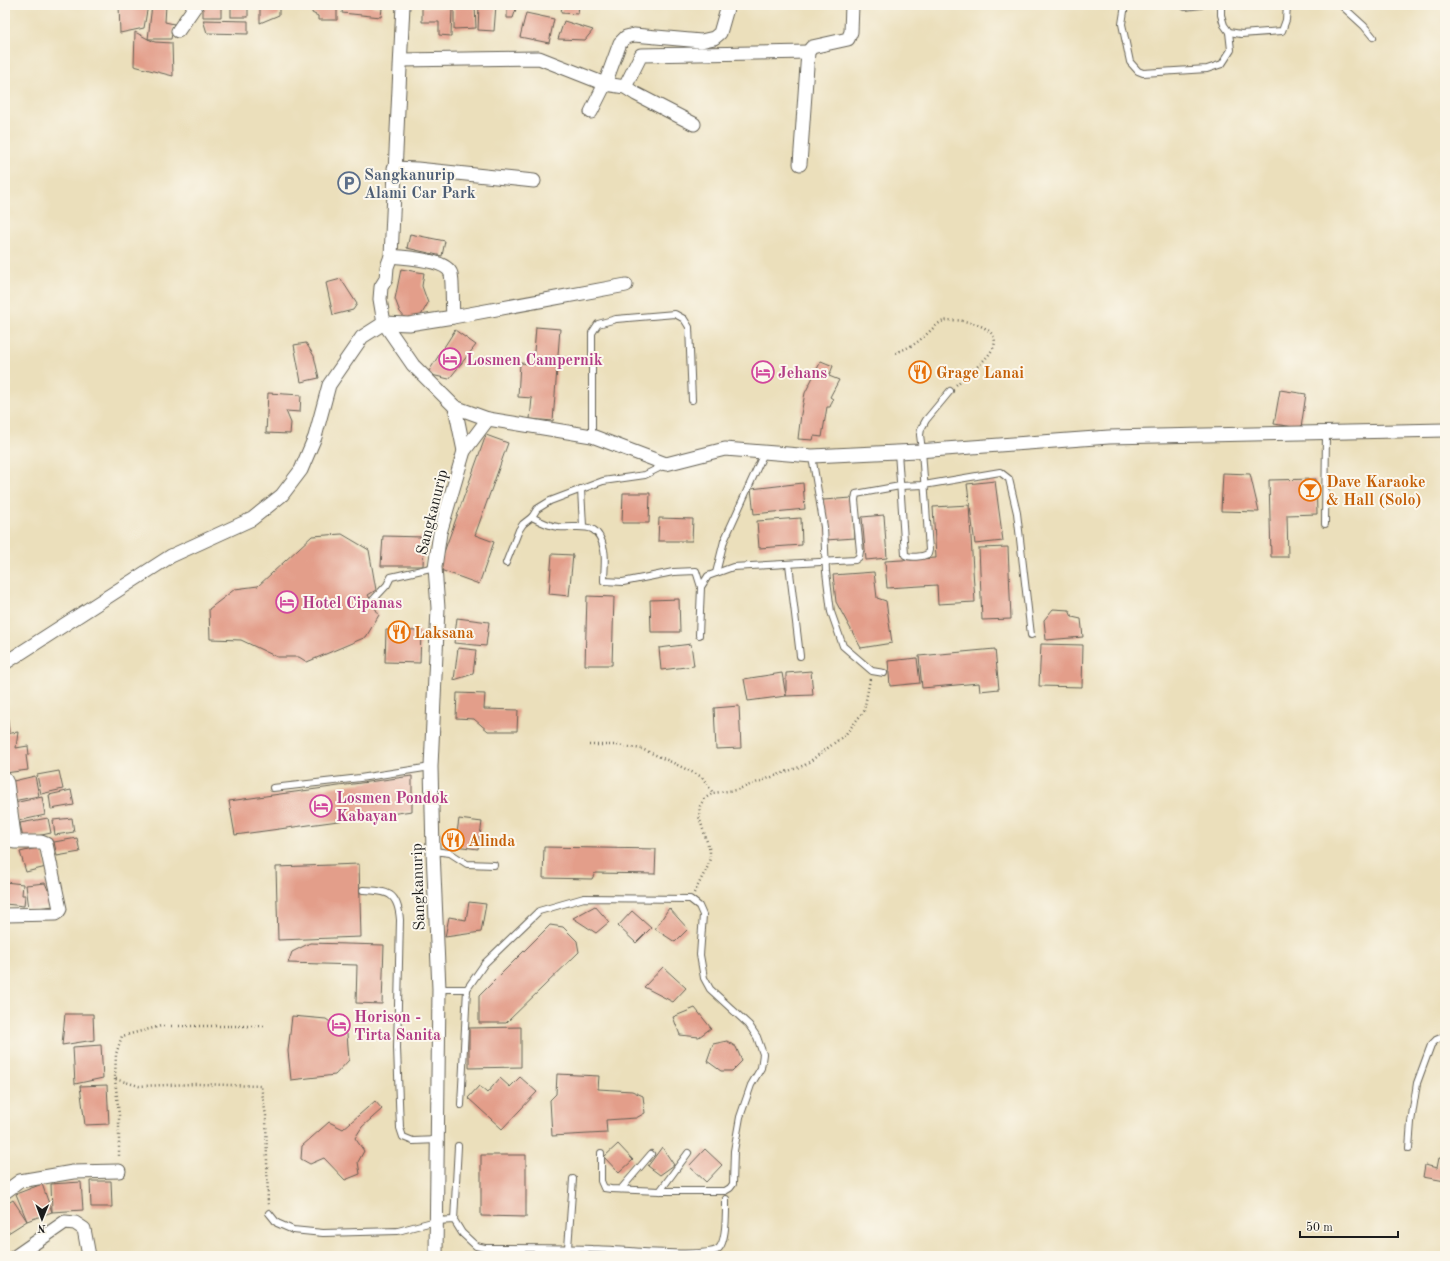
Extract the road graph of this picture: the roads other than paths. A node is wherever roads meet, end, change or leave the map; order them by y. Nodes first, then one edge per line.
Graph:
1 (196, 5) edge
2 (403, 5) edge
3 (728, 5) edge
4 (852, 5) edge
5 (1125, 5) edge
6 (1182, 5) edge
7 (1200, 5) edge
8 (1221, 5) edge
9 (1287, 5) edge
10 (1341, 5) edge
11 (178, 31) dead end
12 (1229, 32) junction
13 (1373, 37) dead end
14 (808, 52) junction
15 (401, 60) junction
16 (605, 84) junction
17 (625, 87) junction
18 (591, 112) dead end
19 (694, 124) dead end
20 (800, 164) dead end
21 (394, 168) junction
22 (534, 181) dead end
23 (391, 256) junction
24 (626, 285) dead end
25 (453, 317) junction
26 (384, 323) junction
27 (950, 391) road end
28 (692, 400) dead end
29 (455, 407) junction
30 (488, 420) junction
31 (1445, 430) edge
32 (1326, 433) junction
33 (592, 436) junction
34 (922, 450) junction
35 (464, 451) junction
36 (898, 452) junction
37 (764, 453) junction
38 (812, 456) junction
39 (666, 464) junction
40 (924, 485) junction
41 (900, 486) junction
42 (581, 489) junction
43 (532, 517) junction
44 (1325, 524) dead end
45 (583, 526) junction
46 (826, 562) junction
47 (506, 563) dead end
48 (789, 564) junction
49 (435, 567) junction
50 (716, 573) junction
51 (701, 587) junction
52 (372, 601) dead end
53 (699, 635) dead end
54 (1031, 635) dead end
55 (800, 656) dead end
56 (5, 663) edge
57 (884, 673) dead end
58 (431, 768) junction
59 (5, 779) edge
60 (273, 788) dead end
61 (10, 841) edge
62 (433, 851) junction
63 (494, 865) dead end
64 (363, 890) dead end
65 (5, 915) edge
66 (468, 989) junction
67 (439, 990) junction
68 (1445, 1036) edge
69 (461, 1105) dead end
70 (438, 1140) junction
71 (458, 1146) dead end
72 (1410, 1148) dead end
73 (601, 1153) dead end
74 (688, 1153) dead end
75 (651, 1154) dead end
76 (119, 1171) road end
77 (573, 1179) dead end
78 (621, 1189) junction
79 (660, 1191) junction
80 (5, 1192) edge
81 (726, 1199) dead end
82 (269, 1213) road end
83 (454, 1220) junction
84 (436, 1222) junction
85 (568, 1248) junction
86 (16, 1256) edge
87 (89, 1256) edge
88 (436, 1256) edge

1 - 11 street
2 - 15 street
3 - 16 street
4 - 14 street
5 - 12 lane
6 - 7 lane
8 - 12 lane
9 - 12 lane
10 - 13 lane
14 - 17 street
14 - 20 street
15 - 16 street
15 - 21 street
16 - 17 street
16 - 18 street
17 - 19 street
21 - 22 street
21 - 23 street
23 - 25 street
23 - 26 street
24 - 25 street
25 - 26 street
26 - 29 street
26 - 56 street
27 - 34 lane
28 - 33 lane
29 - 30 street
29 - 35 street
30 - 33 street
30 - 35 street, Sangkanurip
31 - 32 street
32 - 34 street
32 - 44 lane
33 - 39 street
34 - 36 street
34 - 40 lane
35 - 49 street, Sangkanurip
36 - 38 street
36 - 41 lane
37 - 38 street
37 - 39 street
37 - 50 lane
38 - 46 lane
39 - 42 lane
40 - 41 lane
40 - 41 lane
40 - 54 lane
41 - 46 lane
42 - 43 lane
42 - 45 lane
43 - 45 lane
43 - 47 lane
45 - 51 lane
46 - 48 lane
46 - 57 lane
48 - 50 lane
48 - 55 lane
49 - 52 lane
49 - 58 street, Sangkanurip
50 - 51 lane
51 - 53 lane
58 - 60 lane
58 - 62 street, Sangkanurip
59 - 61 street
61 - 65 street
62 - 63 lane
62 - 67 street, Sangkanurip
64 - 70 lane
66 - 67 lane
66 - 69 lane
66 - 79 lane
67 - 70 street, Sangkanurip
68 - 72 lane
70 - 84 street, Sangkanurip
71 - 83 lane
73 - 78 lane
74 - 79 lane
75 - 78 lane
76 - 80 street
77 - 85 lane
78 - 79 lane
81 - 85 lane
82 - 84 lane
83 - 84 lane
83 - 85 lane
84 - 88 street, Sangkanurip
86 - 87 street

